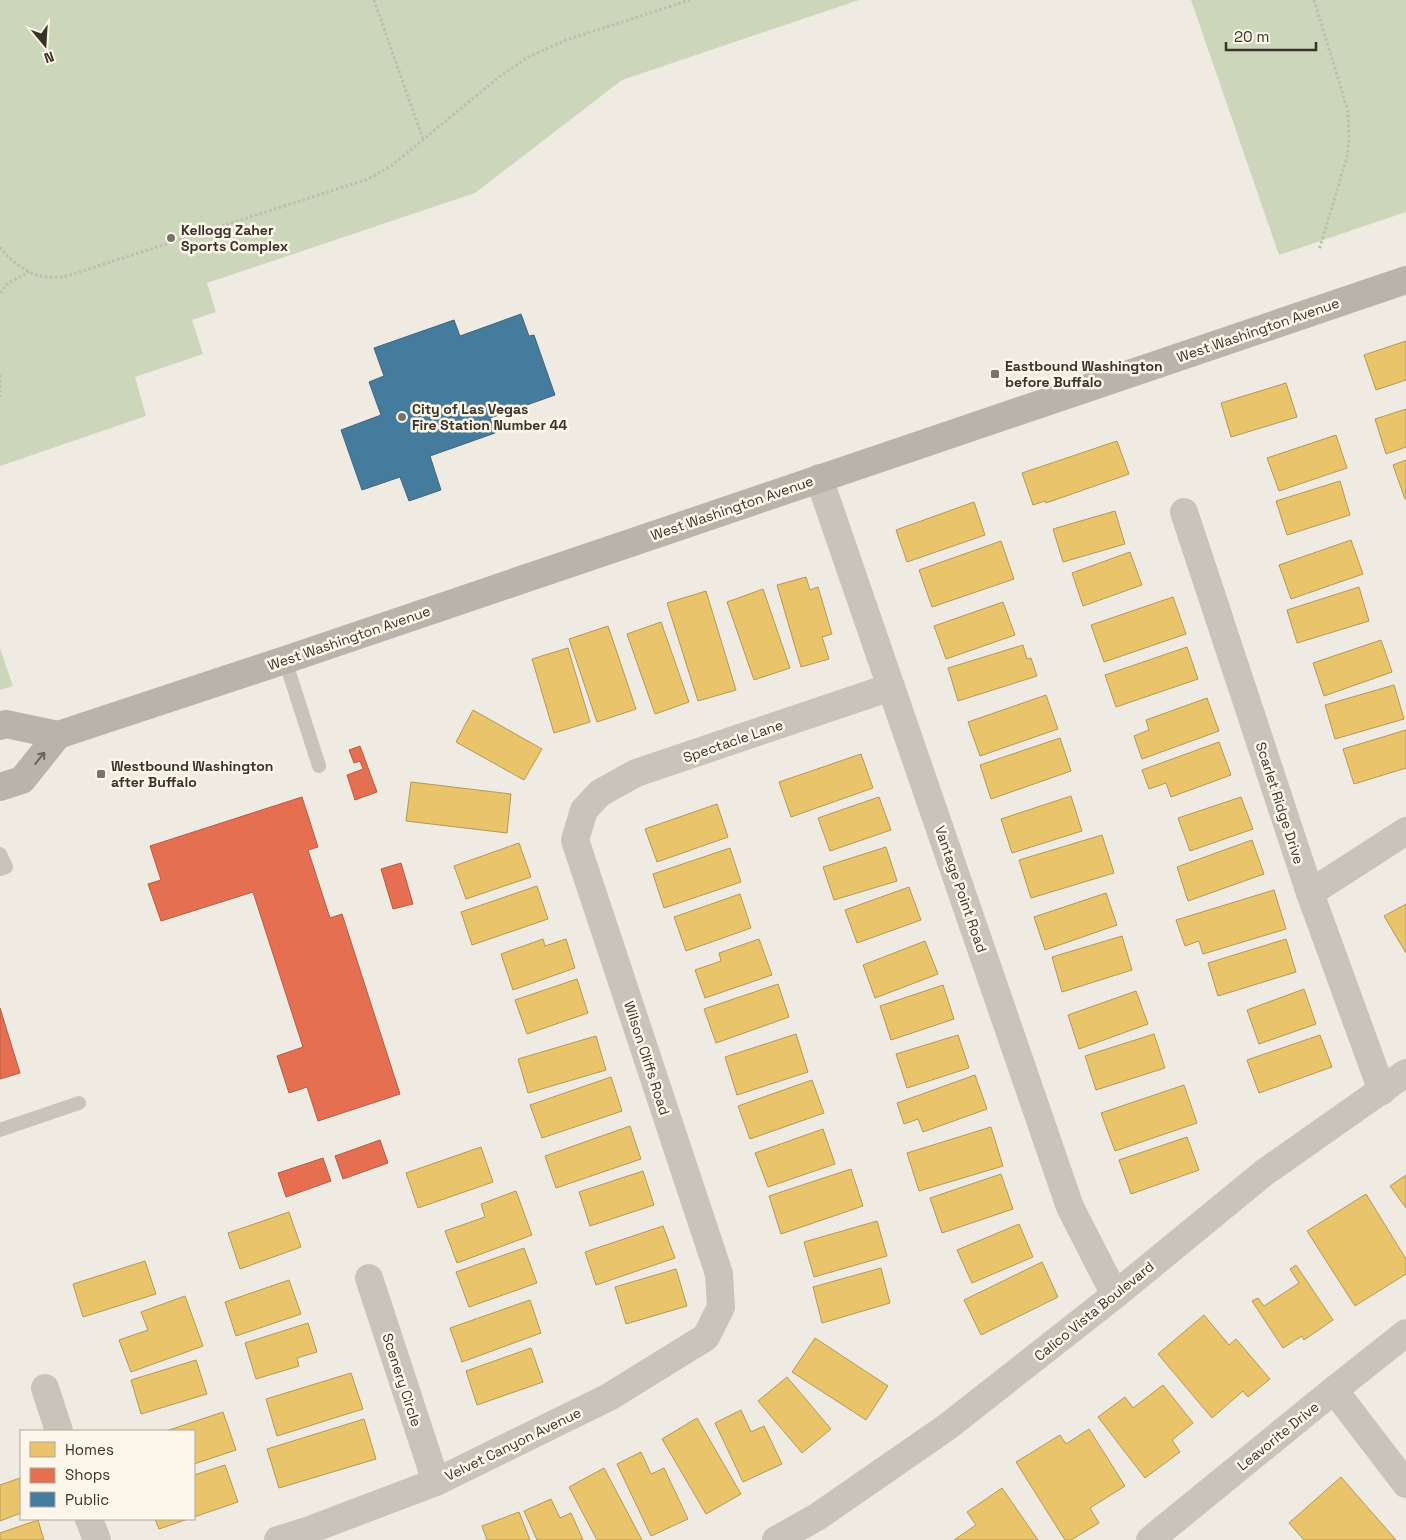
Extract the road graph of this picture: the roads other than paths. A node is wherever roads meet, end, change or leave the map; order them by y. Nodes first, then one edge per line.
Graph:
1 (1406, 280) edge
2 (819, 478) junction
3 (1184, 512) dead end
4 (285, 660) junction
5 (891, 687) junction
6 (0, 726) edge
7 (58, 735) junction
8 (319, 766) dead end
9 (0, 787) edge
10 (584, 810) joint
11 (1406, 831) edge
12 (0, 854) edge
13 (0, 869) edge
14 (1310, 892) junction
15 (1406, 1073) edge
16 (1382, 1091) junction
17 (79, 1102) dead end
18 (0, 1130) edge
19 (369, 1278) dead end
20 (1115, 1295) junction
21 (721, 1307) joint
22 (1406, 1333) edge
23 (45, 1388) dead end
24 (1334, 1390) junction
25 (59, 1430) edge
26 (436, 1482) junction
27 (1406, 1484) edge
28 (89, 1520) edge
29 (97, 1540) edge
30 (278, 1540) edge
31 (776, 1540) edge
32 (1150, 1540) edge

1 - 2 main road, West Washington Avenue
2 - 4 main road, West Washington Avenue
2 - 5 street, Vantage Point Road
3 - 14 street, Scarlet Ridge Drive
4 - 7 main road, West Washington Avenue
4 - 8 lane
5 - 10 street, Spectacle Lane
5 - 20 street, Vantage Point Road
6 - 7 main road
9 -> 7 main road
10 - 21 street, Wilson Cliffs Road
11 - 14 street
12 - 13 lane
14 - 16 street, Scarlet Ridge Drive
15 - 16 street, Calico Vista Boulevard
16 - 20 street, Calico Vista Boulevard
17 - 18 lane
19 - 26 street, Scenery Circle
20 - 31 street, Calico Vista Boulevard
21 - 26 street, Velvet Canyon Avenue
22 - 24 street, Leavorite Drive
23 - 25 street
24 - 27 street
24 - 32 street, Leavorite Drive
26 - 30 street, Velvet Canyon Avenue
28 - 29 street

